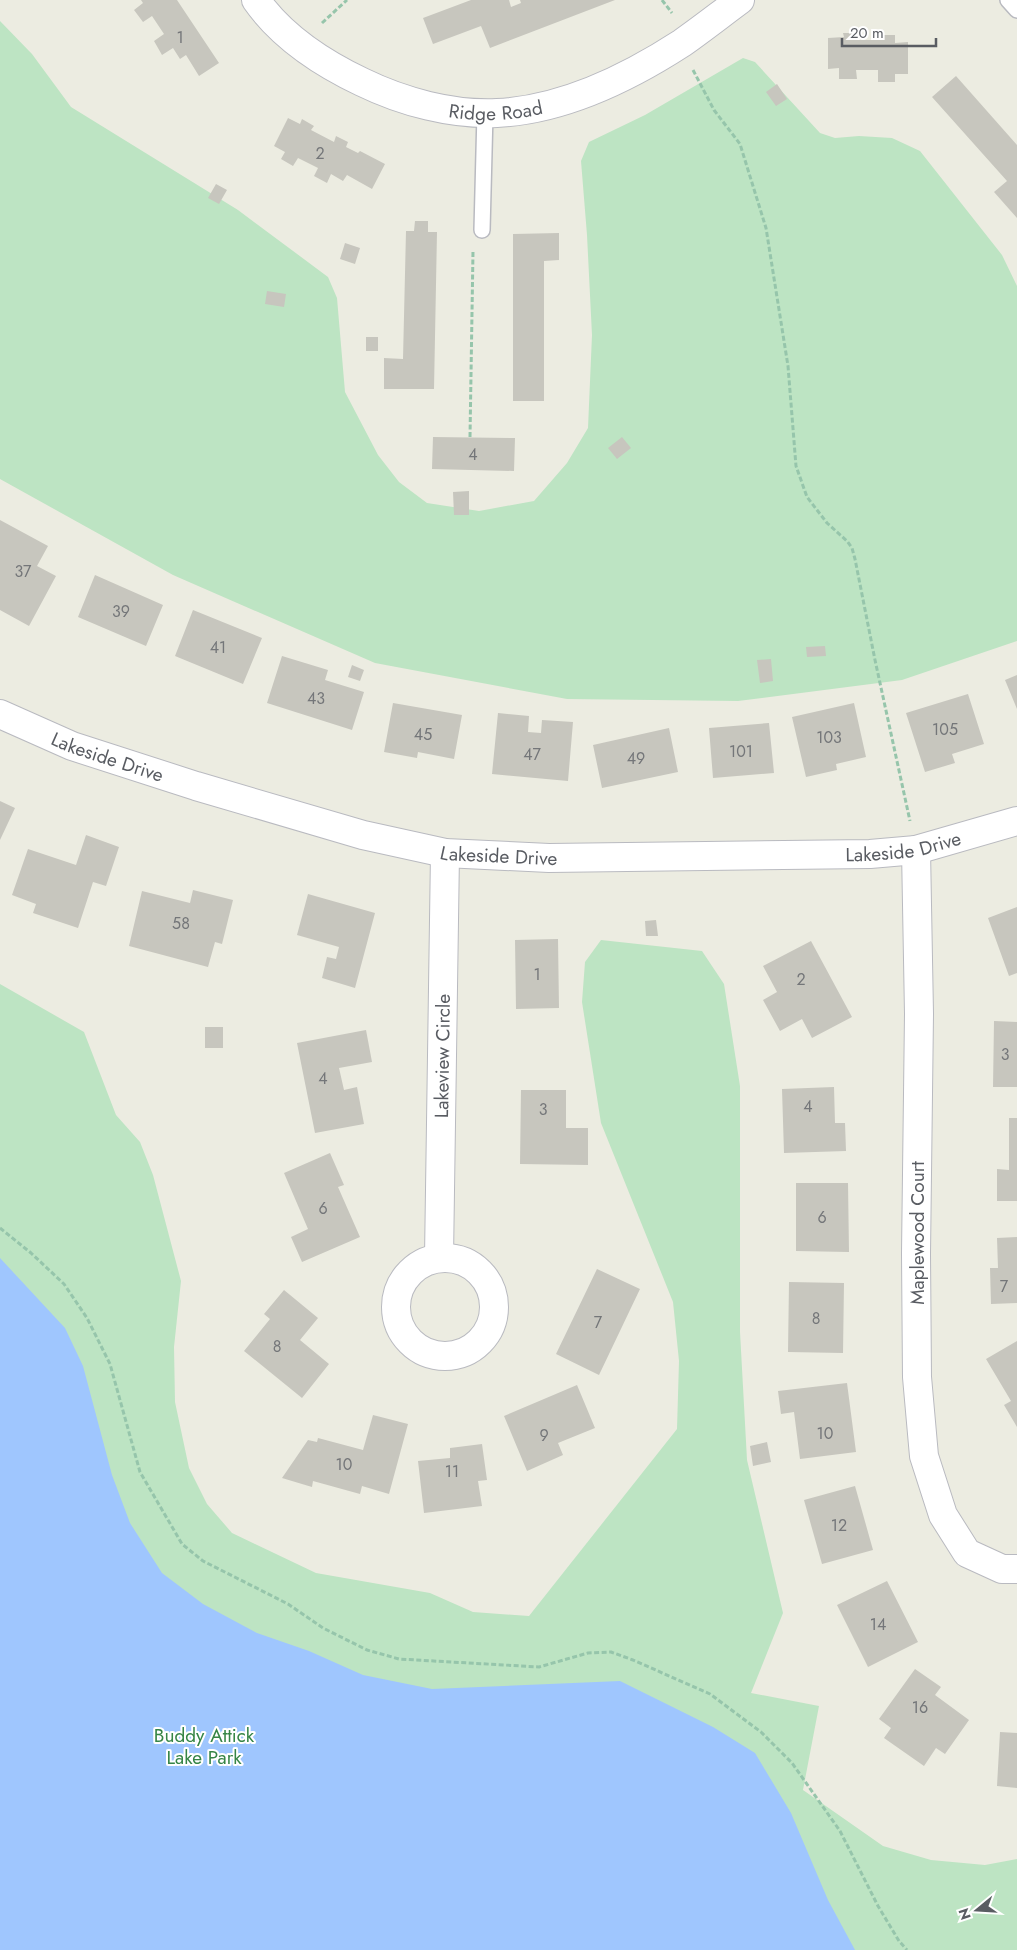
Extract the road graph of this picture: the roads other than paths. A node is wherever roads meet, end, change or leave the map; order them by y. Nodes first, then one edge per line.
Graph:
1 (256, 0) edge
2 (740, 0) edge
3 (1008, 0) edge
4 (1017, 10) edge
5 (485, 113) junction
6 (482, 230) road end
7 (0, 714) edge
8 (1017, 821) edge
9 (922, 848) junction
10 (445, 853) junction
11 (439, 1258) dead end
12 (1017, 1569) edge

1 - 5 street, Ridge Road
2 - 5 street, Ridge Road
3 - 4 lane
5 - 6 lane
7 - 10 street, Lakeside Drive
8 - 9 street, Lakeside Drive
9 - 10 street, Lakeside Drive
9 - 12 street, Maplewood Court
10 - 11 street, Lakeview Circle

